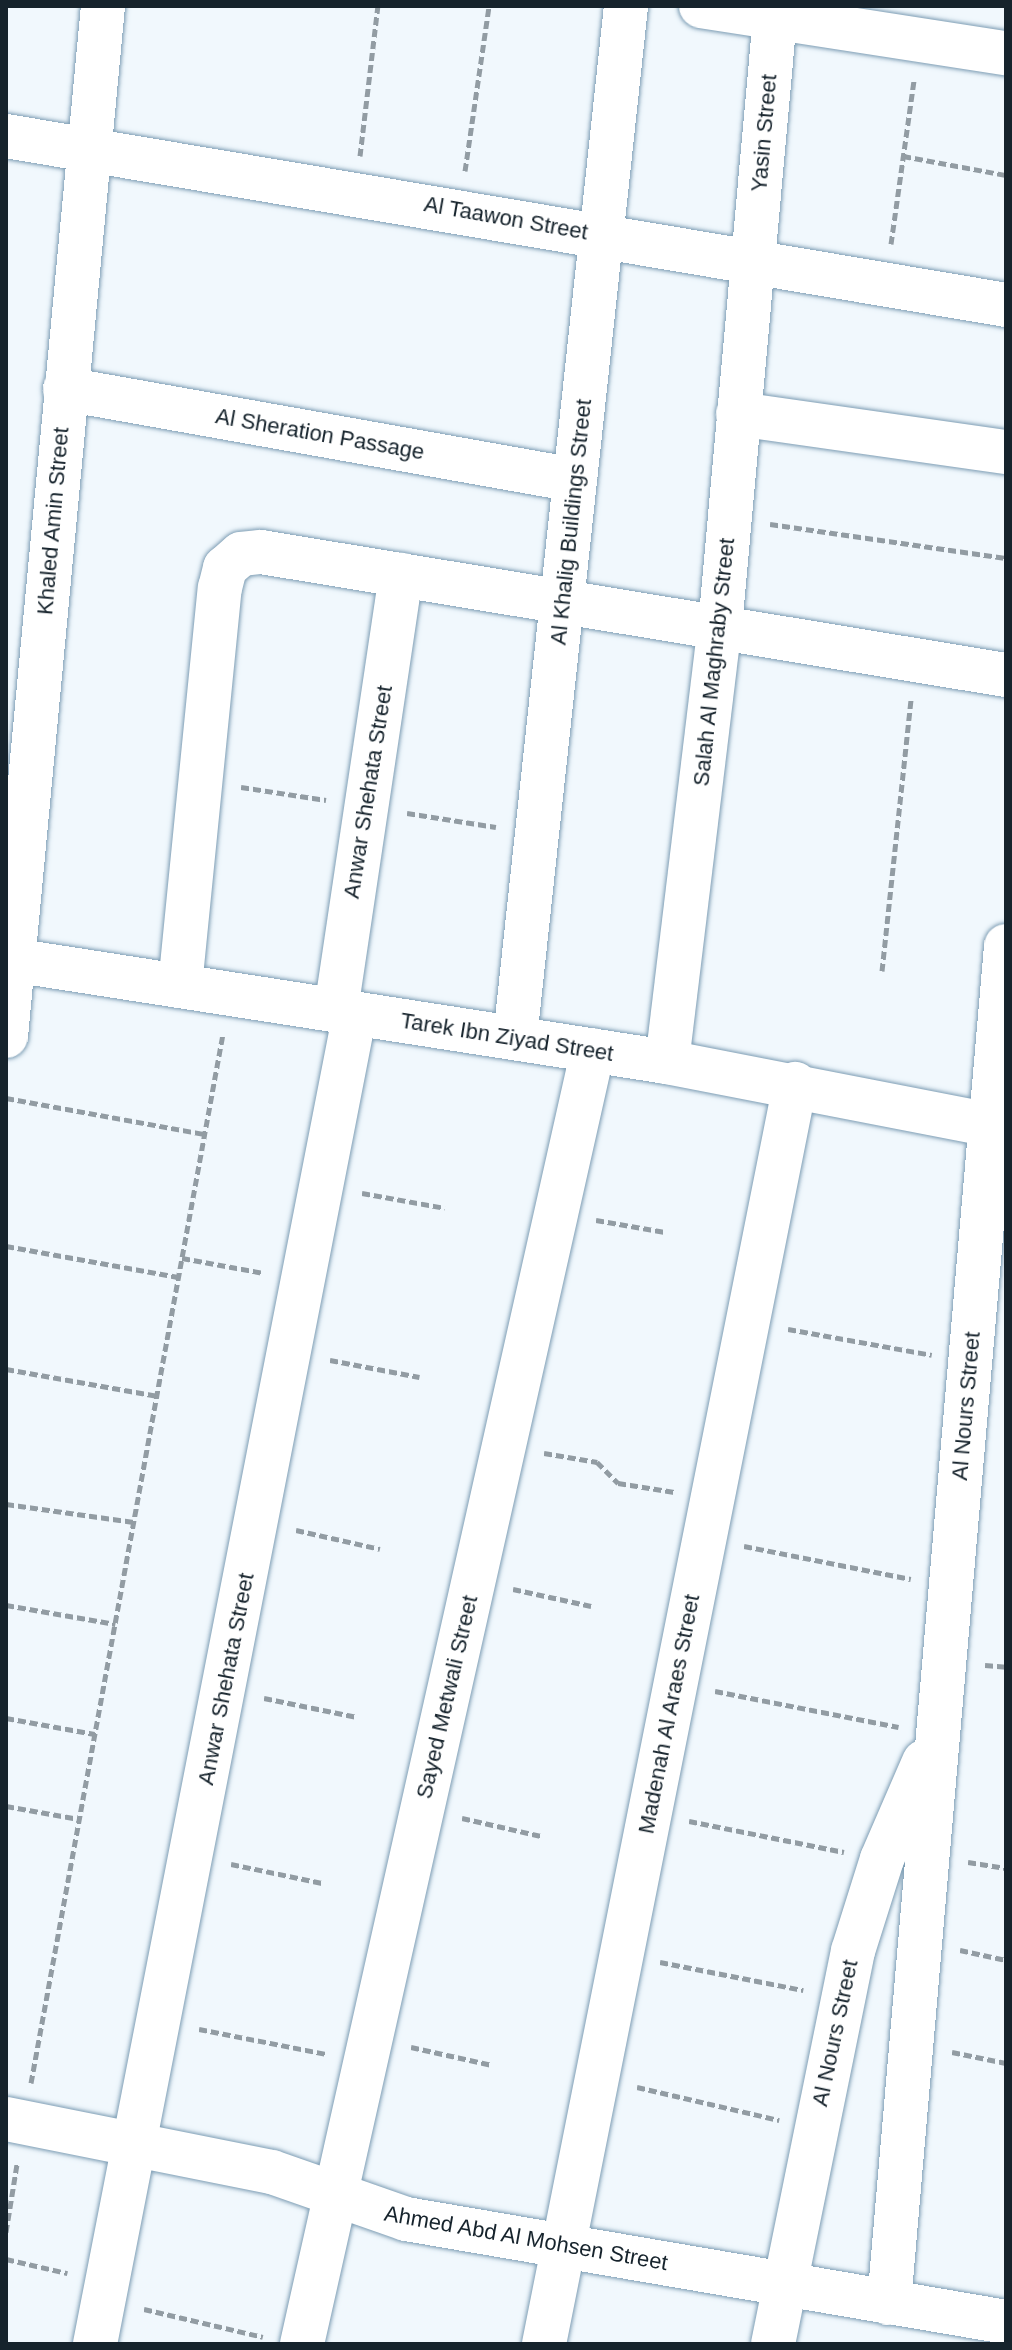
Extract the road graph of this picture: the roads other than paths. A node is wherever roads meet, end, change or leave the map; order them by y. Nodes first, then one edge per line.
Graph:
1 (103, 6) edge
2 (626, 6) edge
3 (701, 6) edge
4 (776, 12) edge
5 (1006, 53) edge
6 (6, 136) edge
7 (89, 148) junction
8 (601, 235) junction
9 (752, 261) junction
10 (1006, 305) edge
11 (65, 389) junction
12 (738, 414) junction
13 (1006, 452) edge
14 (575, 480) junction
15 (401, 575) junction
16 (562, 601) junction
17 (720, 627) junction
18 (1006, 675) edge
19 (1006, 946) edge
20 (10, 959) edge
21 (180, 986) junction
22 (346, 1012) junction
23 (6, 1036) edge
24 (515, 1038) junction
25 (593, 1050) junction
26 (667, 1062) junction
27 (795, 1084) junction
28 (998, 1126) edge
29 (938, 1735) junction
30 (15, 2121) edge
31 (135, 2143) junction
32 (336, 2192) junction
33 (562, 2245) junction
34 (785, 2285) junction
35 (889, 2303) junction
36 (1006, 2322) edge
37 (947, 2329) edge
38 (289, 2342) edge
39 (95, 2344) edge
40 (544, 2344) edge
41 (773, 2344) edge

1 - 7 street, Khaled Amin Street
2 - 8 street, Al Khalig Buildings Street
3 - 4 street
4 - 5 street
4 - 9 street, Yasin Street
6 - 7 street, Al Taawon Street
7 - 8 street, Al Taawon Street
7 - 11 street, Khaled Amin Street
8 - 9 street, Al Taawon Street
8 - 14 street, Al Khalig Buildings Street
9 - 10 street, Al Taawon Street
9 - 12 street, Salah Al Maghraby Street
11 - 14 street, Al Sheration Passage
11 - 20 street, Khaled Amin Street
12 - 13 street
12 - 17 street, Salah Al Maghraby Street
14 - 16 street, Al Khalig Buildings Street
15 - 16 street
15 - 21 street
15 - 22 street, Anwar Shehata Street
16 - 17 street
16 - 24 street, Al Khalig Buildings Street
17 - 18 street
17 - 26 street, Salah Al Maghraby Street
19 - 28 street, Al Nours Street
20 - 21 street, Tarek Ibn Ziyad Street
20 - 23 street, Khaled Amin Street
21 - 22 street, Tarek Ibn Ziyad Street
22 - 24 street, Tarek Ibn Ziyad Street
22 - 31 street, Anwar Shehata Street
24 - 25 street, Tarek Ibn Ziyad Street
25 - 26 street, Tarek Ibn Ziyad Street
25 - 32 street, Sayed Metwali Street
26 - 27 street, Tarek Ibn Ziyad Street
27 - 28 street, Tarek Ibn Ziyad Street
27 - 33 street, Madenah Al Araes Street
28 - 29 street, Al Nours Street
29 - 34 street, Al Nours Street
29 - 35 street, Al Nours Street
30 - 31 street, Ahmed Abd Al Mohsen Street
31 - 32 street, Ahmed Abd Al Mohsen Street
31 - 39 street, Anwar Shehata Street
32 - 33 street, Ahmed Abd Al Mohsen Street
32 - 38 street, Sayed Metwali Street
33 - 34 street, Ahmed Abd Al Mohsen Street
33 - 40 street, Madenah Al Araes Street
34 - 35 street, Ahmed Abd Al Mohsen Street
34 - 41 street, Al Nours Street
35 - 37 street, Ahmed Abd Al Mohsen Street
36 - 37 street, Ahmed Abd Al Mohsen Street

